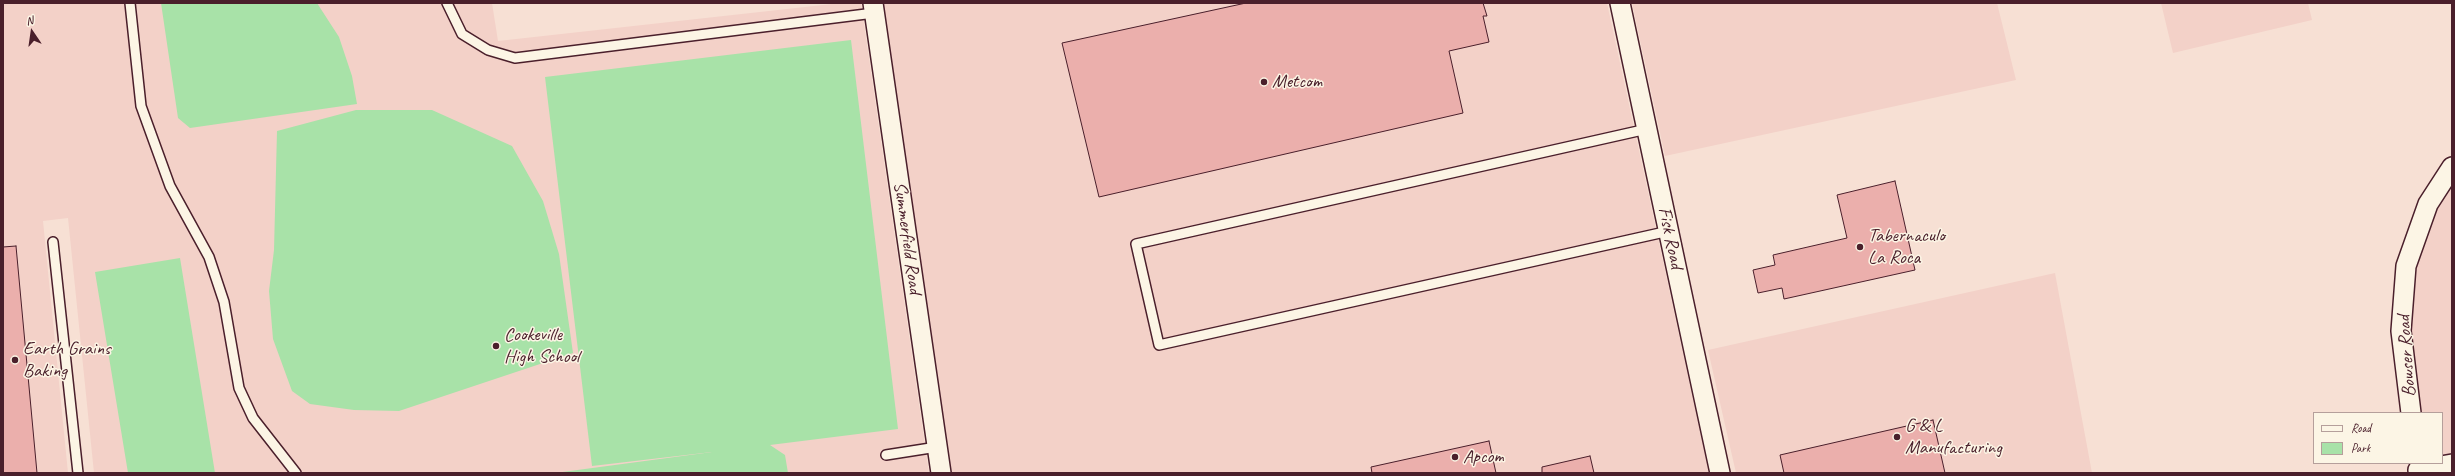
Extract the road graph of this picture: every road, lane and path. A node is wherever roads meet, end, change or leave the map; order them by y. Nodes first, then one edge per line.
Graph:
1 (130, 3) edge
2 (447, 3) edge
3 (1620, 3) edge
4 (874, 8) edge
5 (1647, 129) junction
6 (2452, 167) edge
7 (1669, 231) junction
8 (52, 242) dead end
9 (2411, 412) edge
10 (937, 447) junction
11 (886, 455) dead end
12 (2452, 464) edge
13 (2418, 469) edge
14 (78, 473) edge
15 (296, 473) edge
16 (941, 473) edge
17 (1720, 473) edge

1 - 15 lane
2 - 4 lane
3 - 5 street, Fisk Road
4 - 10 street, Summerfield Road
5 - 7 street, Fisk Road
5 - 7 lane
6 - 9 street, Bowser Road
7 - 17 street, Fisk Road
8 - 14 lane
10 - 11 lane
10 - 16 street, Summerfield Road
12 - 13 street

